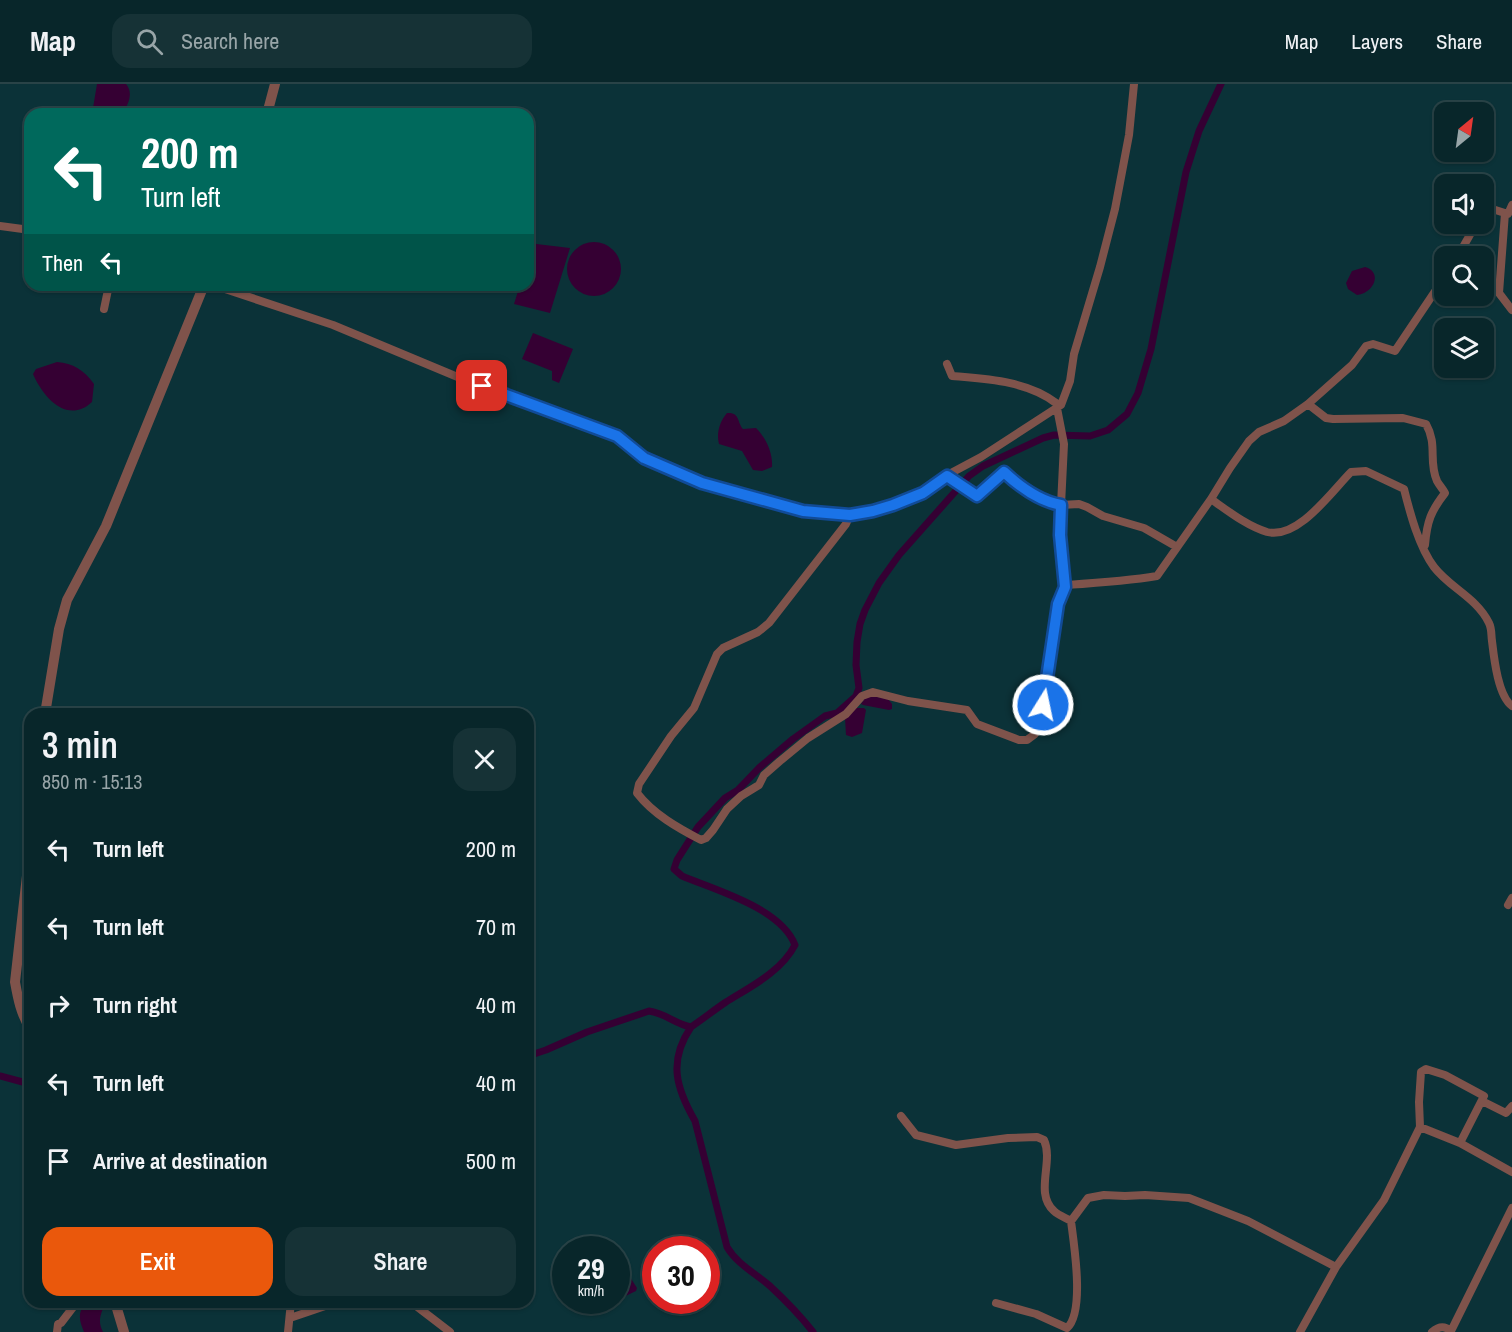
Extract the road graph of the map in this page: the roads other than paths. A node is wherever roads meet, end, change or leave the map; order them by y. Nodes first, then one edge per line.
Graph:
1 (275, 84) edge
2 (1134, 84) edge
3 (269, 108) edge
4 (1512, 205) edge
5 (1494, 210) edge
6 (1505, 213) junction
7 (0, 226) edge
8 (24, 229) edge
9 (108, 291) edge
10 (202, 291) edge
11 (231, 291) edge
12 (1434, 293) edge
13 (104, 309) dead end
14 (1512, 310) edge
15 (947, 364) dead end
16 (1308, 404) junction
17 (1058, 408) junction
18 (947, 476) junction
19 (1211, 499) junction
20 (1061, 505) junction
21 (850, 515) junction
22 (1177, 547) junction
23 (1424, 547) junction
24 (1065, 587) junction
25 (1512, 706) edge
26 (46, 708) edge
27 (24, 930) edge
28 (24, 1019) edge
29 (1482, 1101) junction
30 (1512, 1106) edge
31 (902, 1116) dead end
32 (1420, 1127) junction
33 (1460, 1143) junction
34 (1512, 1172) edge
35 (1512, 1208) edge
36 (1071, 1221) junction
37 (1335, 1267) junction
38 (996, 1303) dead end
39 (72, 1308) edge
40 (117, 1308) edge
41 (291, 1308) edge
42 (319, 1308) edge
43 (419, 1308) edge
44 (290, 1318) junction
45 (1068, 1330) edge
46 (1304, 1331) edge
47 (57, 1332) edge
48 (124, 1332) edge
49 (288, 1332) edge
50 (450, 1332) edge
51 (1432, 1332) edge

1 - 3 street
2 - 17 street
4 - 6 street
5 - 6 street
6 - 14 street
7 - 8 street
9 - 13 street
10 - 26 street
11 - 21 street
12 - 16 street
15 - 17 street
16 - 19 street
16 - 23 street
17 - 18 street
17 - 20 street
18 - 20 street
18 - 21 street
19 - 22 street
19 - 23 street
20 - 22 street
20 - 24 street
21 - 24 street
22 - 24 street
23 - 25 street
27 - 28 street
29 - 30 street
29 - 32 street
29 - 33 street
31 - 36 street
32 - 33 street
32 - 37 street
33 - 34 street
35 - 51 street
36 - 37 street
36 - 45 street
37 - 46 street
38 - 45 street
39 - 47 street
40 - 48 street
41 - 44 street
42 - 44 street
43 - 50 street
44 - 49 street

